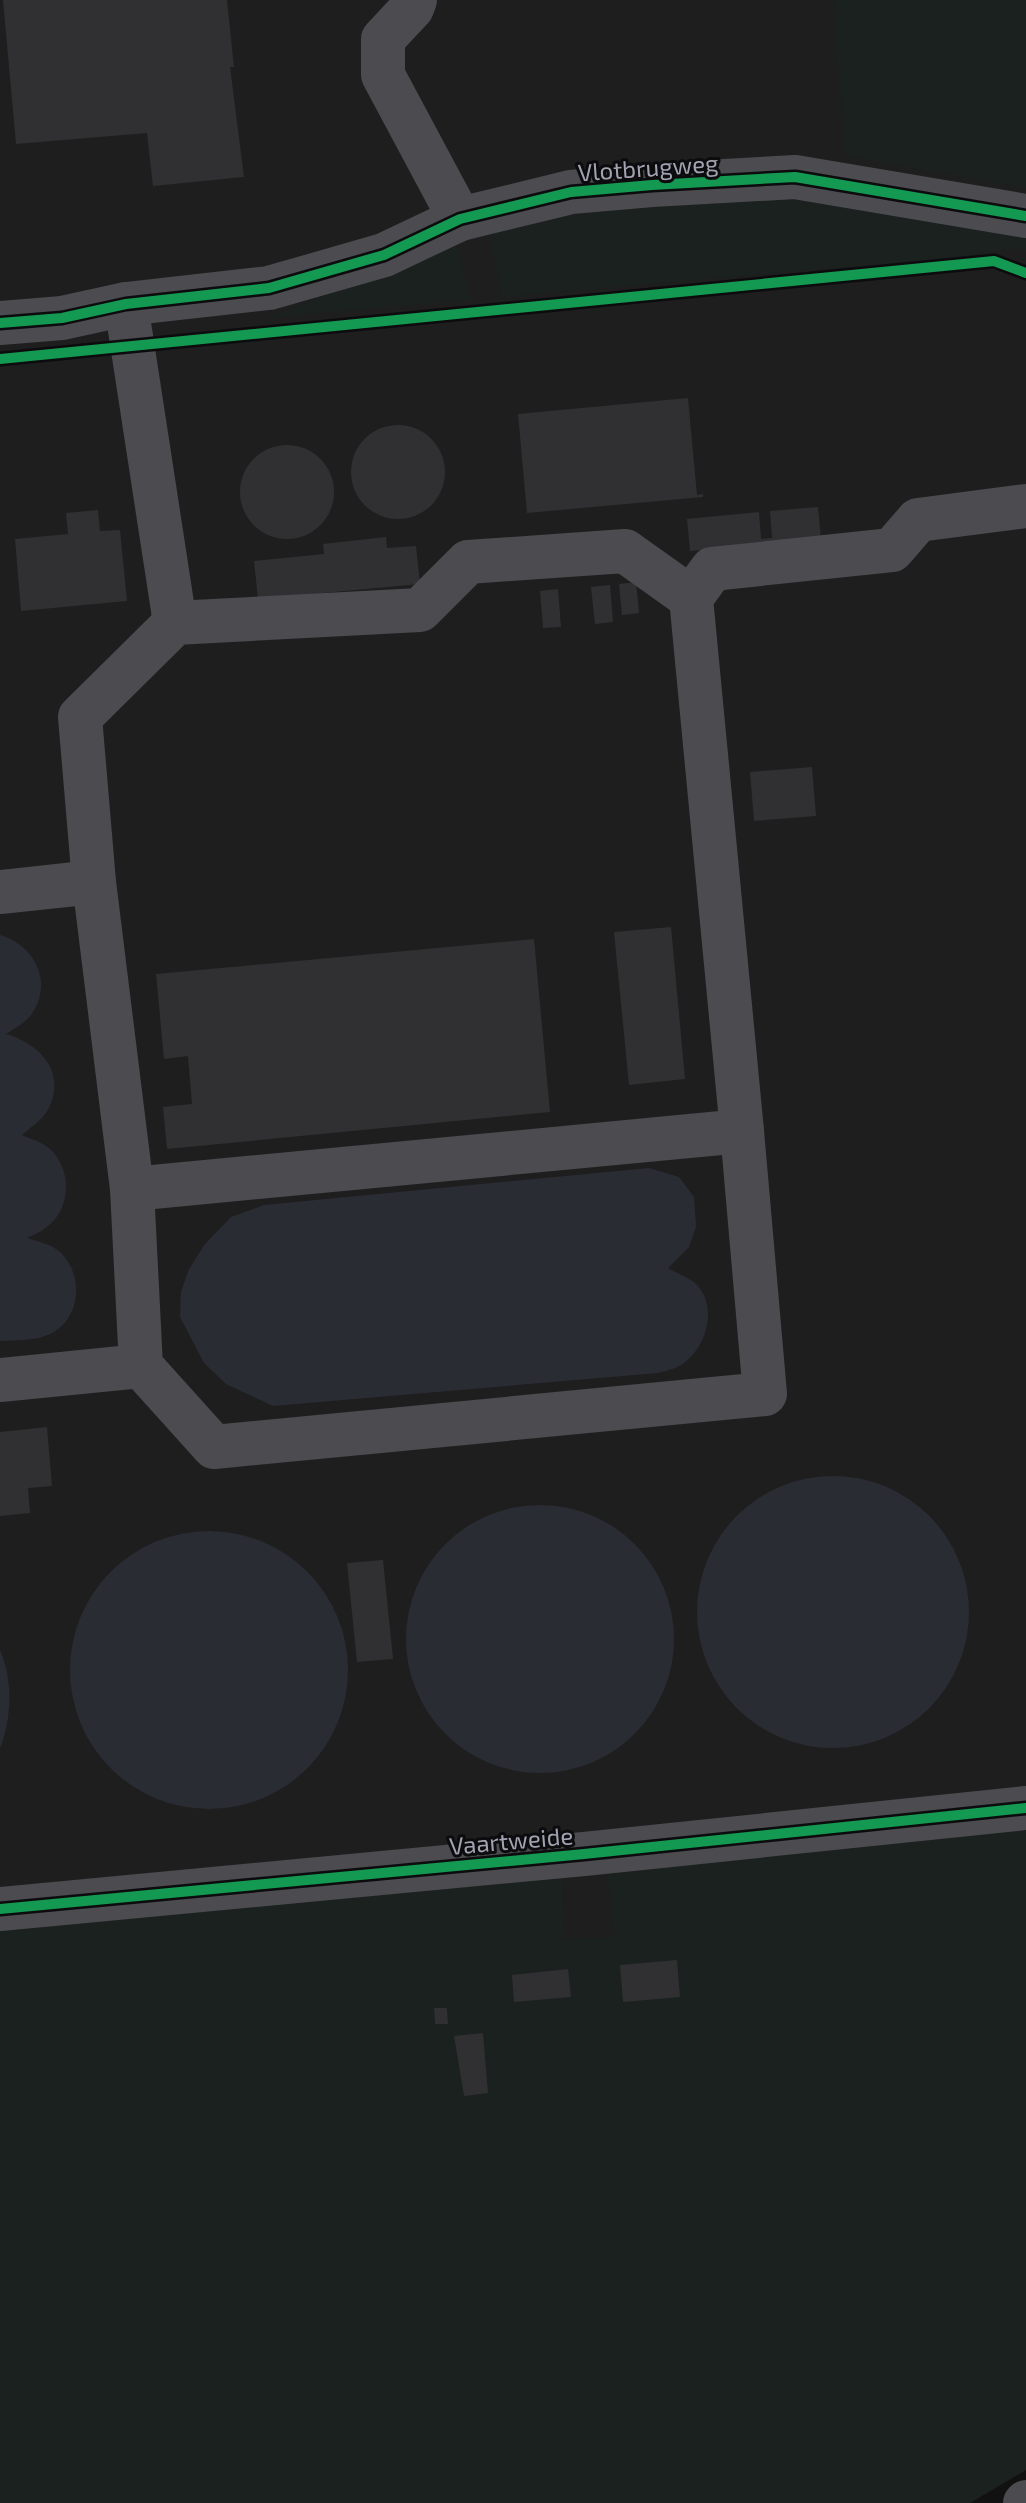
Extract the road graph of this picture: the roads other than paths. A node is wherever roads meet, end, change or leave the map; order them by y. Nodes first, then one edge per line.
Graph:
1 (415, 0) edge
2 (1026, 216) edge
3 (460, 219) junction
4 (126, 304) junction
5 (0, 323) edge
6 (1026, 506) edge
7 (691, 598) junction
8 (175, 623) junction
9 (94, 882) junction
10 (0, 892) edge
11 (742, 1131) junction
12 (132, 1189) junction
13 (141, 1366) junction
14 (0, 1380) edge
15 (1026, 1808) edge
16 (0, 1909) edge

1 - 3 street
2 - 3 street, Vlotbrugweg
3 - 4 street, Vlotbrugweg
4 - 5 street, Vlotbrugweg
4 - 8 street
6 - 7 street
7 - 8 street
7 - 11 street
8 - 9 street
9 - 10 street
9 - 12 street
11 - 12 street
11 - 13 street
12 - 13 street
13 - 14 street
15 - 16 street, Vaartweide

